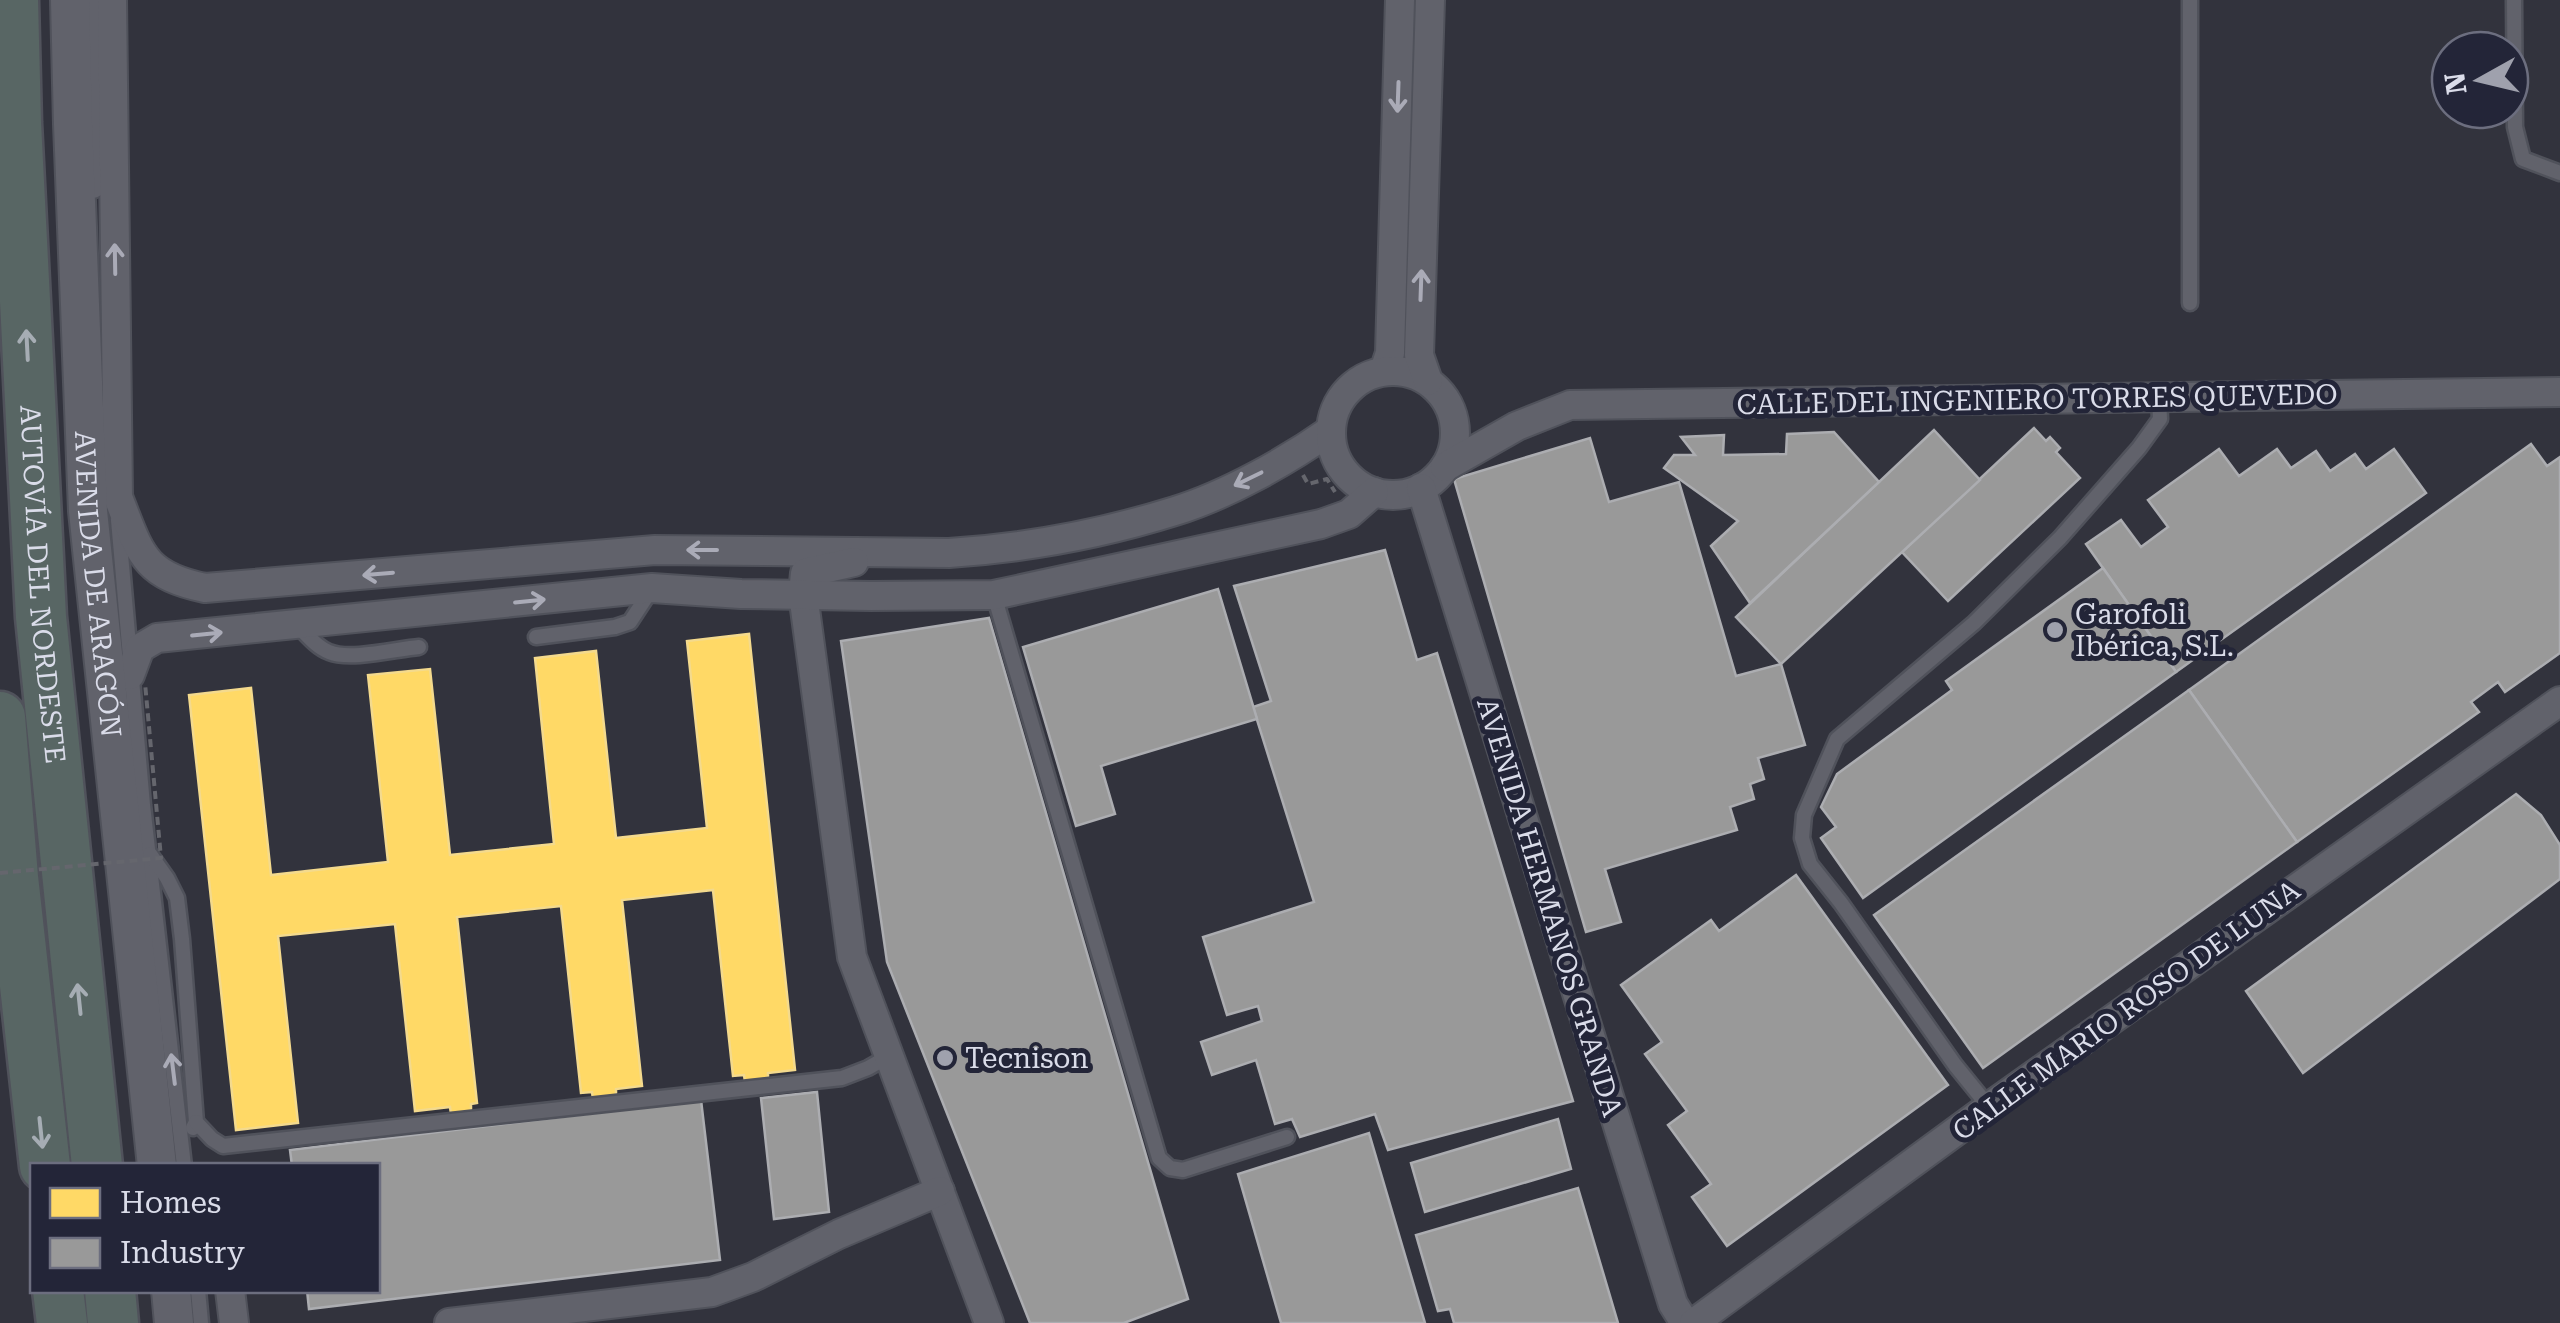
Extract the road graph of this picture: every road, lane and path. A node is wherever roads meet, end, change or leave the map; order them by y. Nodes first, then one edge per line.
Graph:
1 (13, 0) edge
2 (70, 0) edge
3 (92, 0) edge
4 (112, 0) edge
5 (1400, 0) edge
6 (1430, 0) edge
7 (2190, 0) edge
8 (2514, 0) edge
9 (2560, 173) edge
10 (2190, 303) dead end
11 (1384, 371) junction
12 (1428, 382) junction
13 (2560, 392) edge
14 (2159, 398) junction
15 (1449, 410) junction
16 (1517, 426) junction
17 (1331, 430) junction
18 (1445, 467) junction
19 (1302, 473) dead end
20 (1421, 488) junction
21 (1374, 492) junction
22 (1340, 500) dead end
23 (103, 503) junction
24 (900, 552) junction
25 (652, 588) junction
26 (803, 594) junction
27 (994, 595) junction
28 (297, 625) junction
29 (536, 637) dead end
30 (420, 647) dead end
31 (137, 678) junction
32 (2560, 701) edge
33 (0, 717) edge
34 (3, 783) edge
35 (148, 851) junction
36 (0, 872) edge
37 (888, 1056) junction
38 (1989, 1107) junction
39 (196, 1122) junction
40 (1287, 1137) dead end
41 (170, 1156) edge
42 (45, 1163) edge
43 (97, 1163) edge
44 (940, 1190) junction
45 (58, 1293) edge
46 (110, 1293) edge
47 (171, 1293) edge
48 (198, 1293) edge
49 (230, 1293) edge
50 (62, 1323) edge
51 (114, 1323) edge
52 (174, 1323) edge
53 (201, 1323) edge
54 (234, 1323) edge
55 (449, 1323) edge
56 (989, 1323) edge
57 (1685, 1323) edge
58 (1694, 1323) edge

43 -> 1 highway, AUTOVÍA DEL NORDESTE
2 - 23 street, AVENIDA DE ARAGÓN
3 - 23 street
23 -> 4 street
5 -> 11 street
12 -> 6 street
7 - 10 lane
8 - 9 lane
11 - 12 street
11 - 17 street
12 - 15 street
13 - 14 street, CALLE DEL INGENIERO TORRES QUEVEDO
14 - 16 street, CALLE DEL INGENIERO TORRES QUEVEDO
14 - 38 lane
15 - 16 street
15 - 18 street
16 - 18 street, CALLE DEL INGENIERO TORRES QUEVEDO
17 - 21 street
17 -> 24 street
18 - 20 street
19 - 22 path
20 - 21 street
20 - 57 street, AVENIDA HERMANOS GRANDA
21 - 27 street
24 -> 23 street
23 - 31 lane
23 - 41 street, AVENIDA DE ARAGÓN
24 - 26 street
25 - 26 street
28 -> 25 street
25 - 29 lane
26 - 27 street
26 - 37 street
27 - 40 lane
28 - 30 lane
31 -> 28 street
31 - 35 lane
31 - 36 path, bridge
32 - 38 street, CALLE MARIO ROSO DE LUNA
33 - 34 highway, AUTOVÍA DEL NORDESTE
34 -> 42 highway, AUTOVÍA DEL NORDESTE
35 - 39 lane
41 -> 35 lane
37 - 39 lane
37 - 44 street
38 - 58 street, CALLE MARIO ROSO DE LUNA
39 - 41 lane
44 - 55 street
44 - 56 street
45 - 50 highway
46 - 51 highway
47 - 52 street
48 - 53 lane
49 - 54 street

